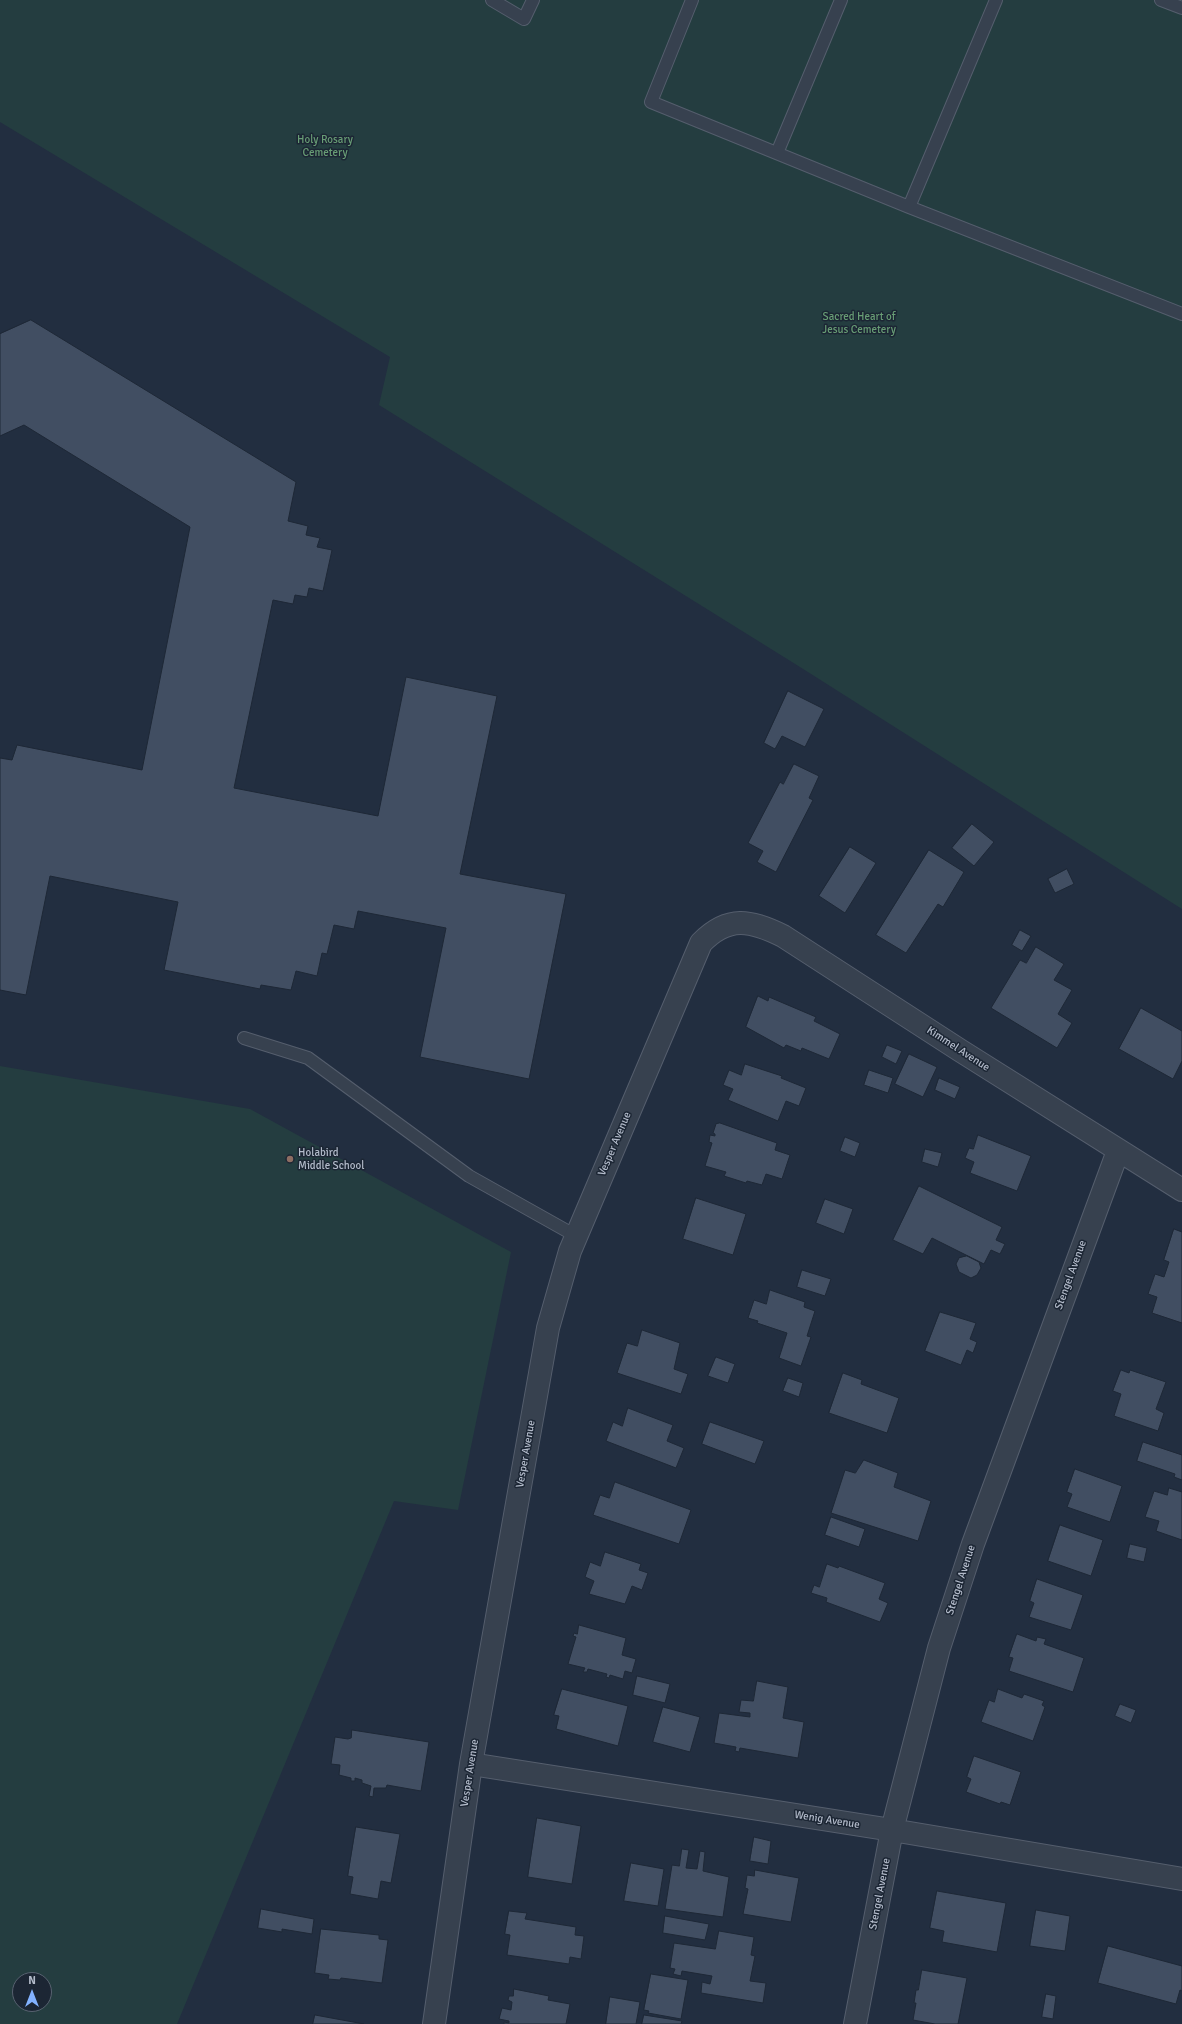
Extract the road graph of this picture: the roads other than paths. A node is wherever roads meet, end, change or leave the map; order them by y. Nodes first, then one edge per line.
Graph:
1 (492, 0) edge
2 (533, 0) edge
3 (692, 0) edge
4 (840, 0) edge
5 (996, 0) edge
6 (1161, 0) edge
7 (1182, 8) edge
8 (777, 153) junction
9 (909, 207) junction
10 (1182, 314) edge
11 (729, 924) joint
12 (244, 1038) dead end
13 (1118, 1151) junction
14 (1182, 1190) edge
15 (576, 1236) junction
16 (471, 1764) junction
17 (892, 1830) junction
18 (1182, 1879) edge
19 (434, 2024) edge
20 (855, 2024) edge

1 - 2 lane
3 - 8 lane
4 - 8 lane
5 - 9 lane
6 - 7 lane
8 - 9 lane
9 - 10 lane
11 - 13 street, Kimmel Avenue
11 - 15 street, Vesper Avenue
12 - 15 lane
13 - 14 street, Kimmel Avenue
13 - 17 street, Stengel Avenue
15 - 16 street, Vesper Avenue
16 - 17 street, Wenig Avenue
16 - 19 street, Vesper Avenue
17 - 18 street, Wenig Avenue
17 - 20 street, Stengel Avenue

